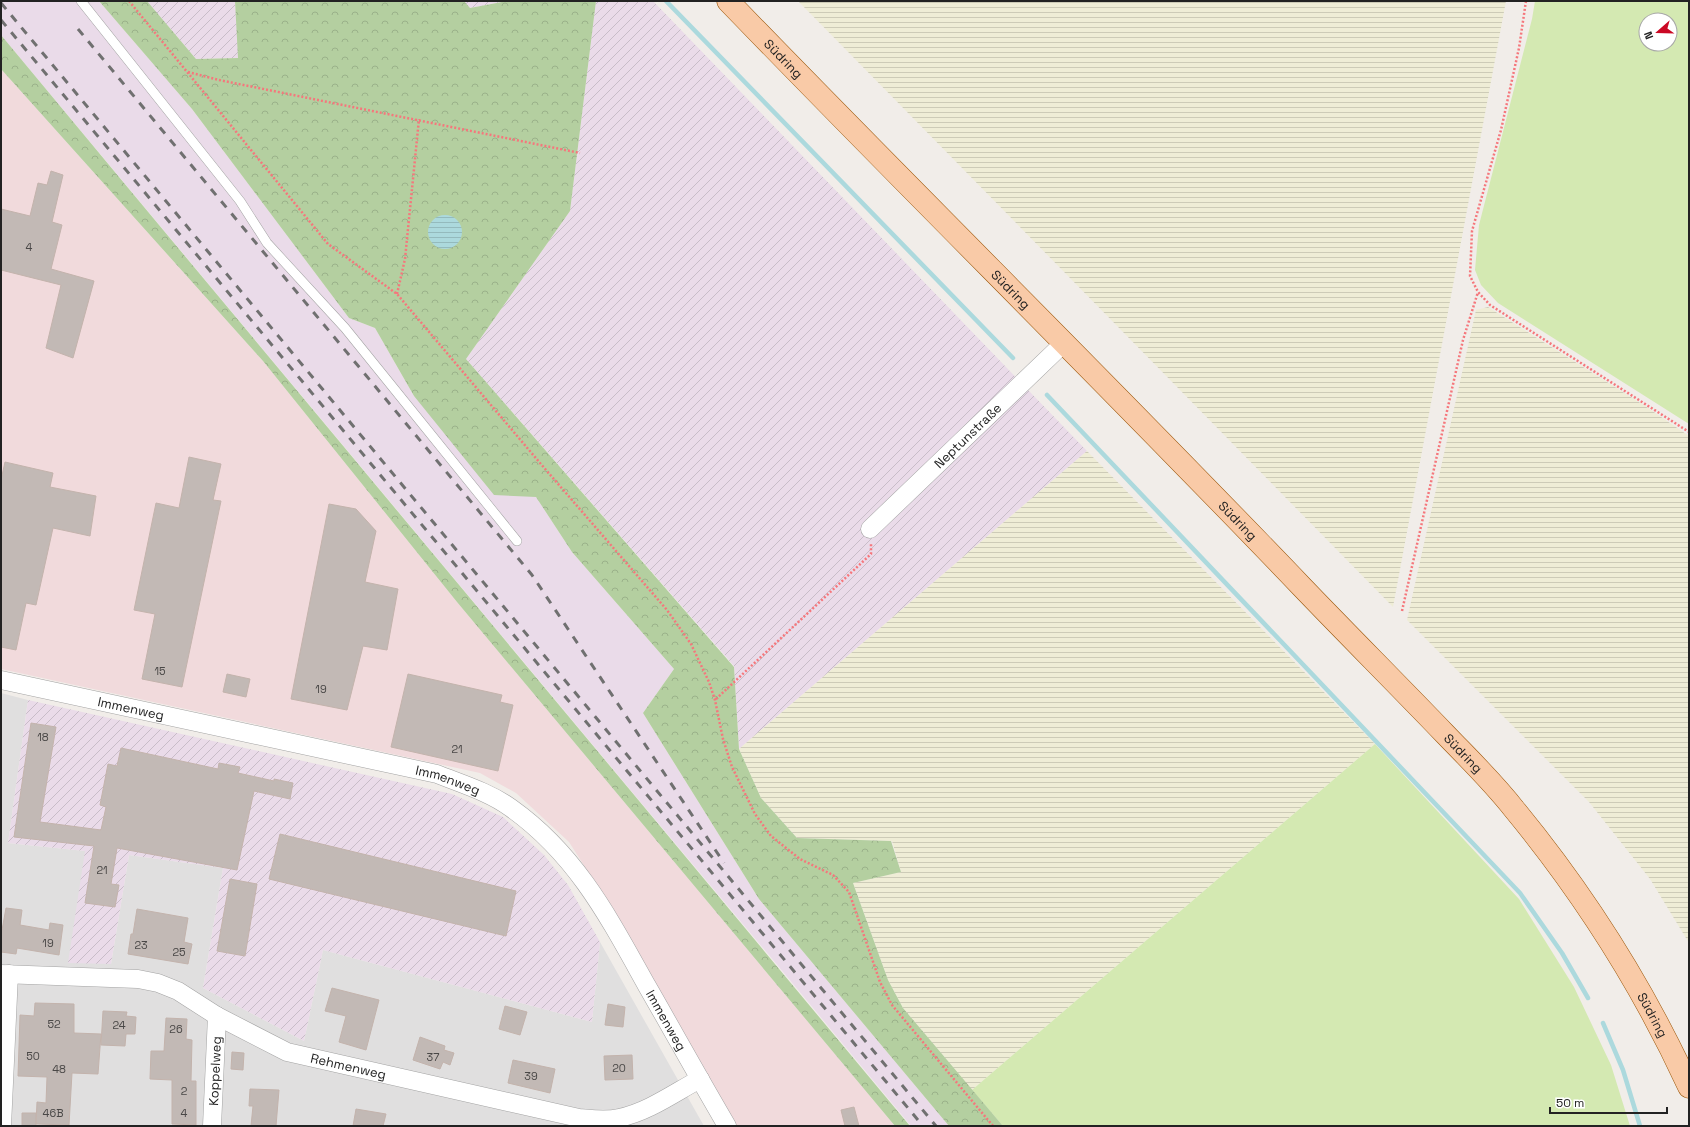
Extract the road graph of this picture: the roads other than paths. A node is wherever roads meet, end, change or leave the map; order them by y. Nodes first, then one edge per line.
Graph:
1 (81, 1) edge
2 (728, 1) edge
3 (1065, 342) junction
4 (870, 529) road end
5 (517, 541) dead end
6 (1, 680) edge
7 (5, 974) edge
8 (217, 1016) junction
9 (700, 1079) junction
10 (1689, 1087) edge
11 (2, 1126) edge
12 (212, 1126) edge
13 (727, 1126) edge

1 - 5 lane
2 - 3 main road, Südring
3 - 4 street, Neptunstraße
3 - 10 main road, Südring
6 - 9 street, Immenweg
7 - 8 street, Rehmenweg
7 - 11 street
8 - 9 street, Rehmenweg
8 - 12 street, Koppelweg
9 - 13 street, Immenweg

